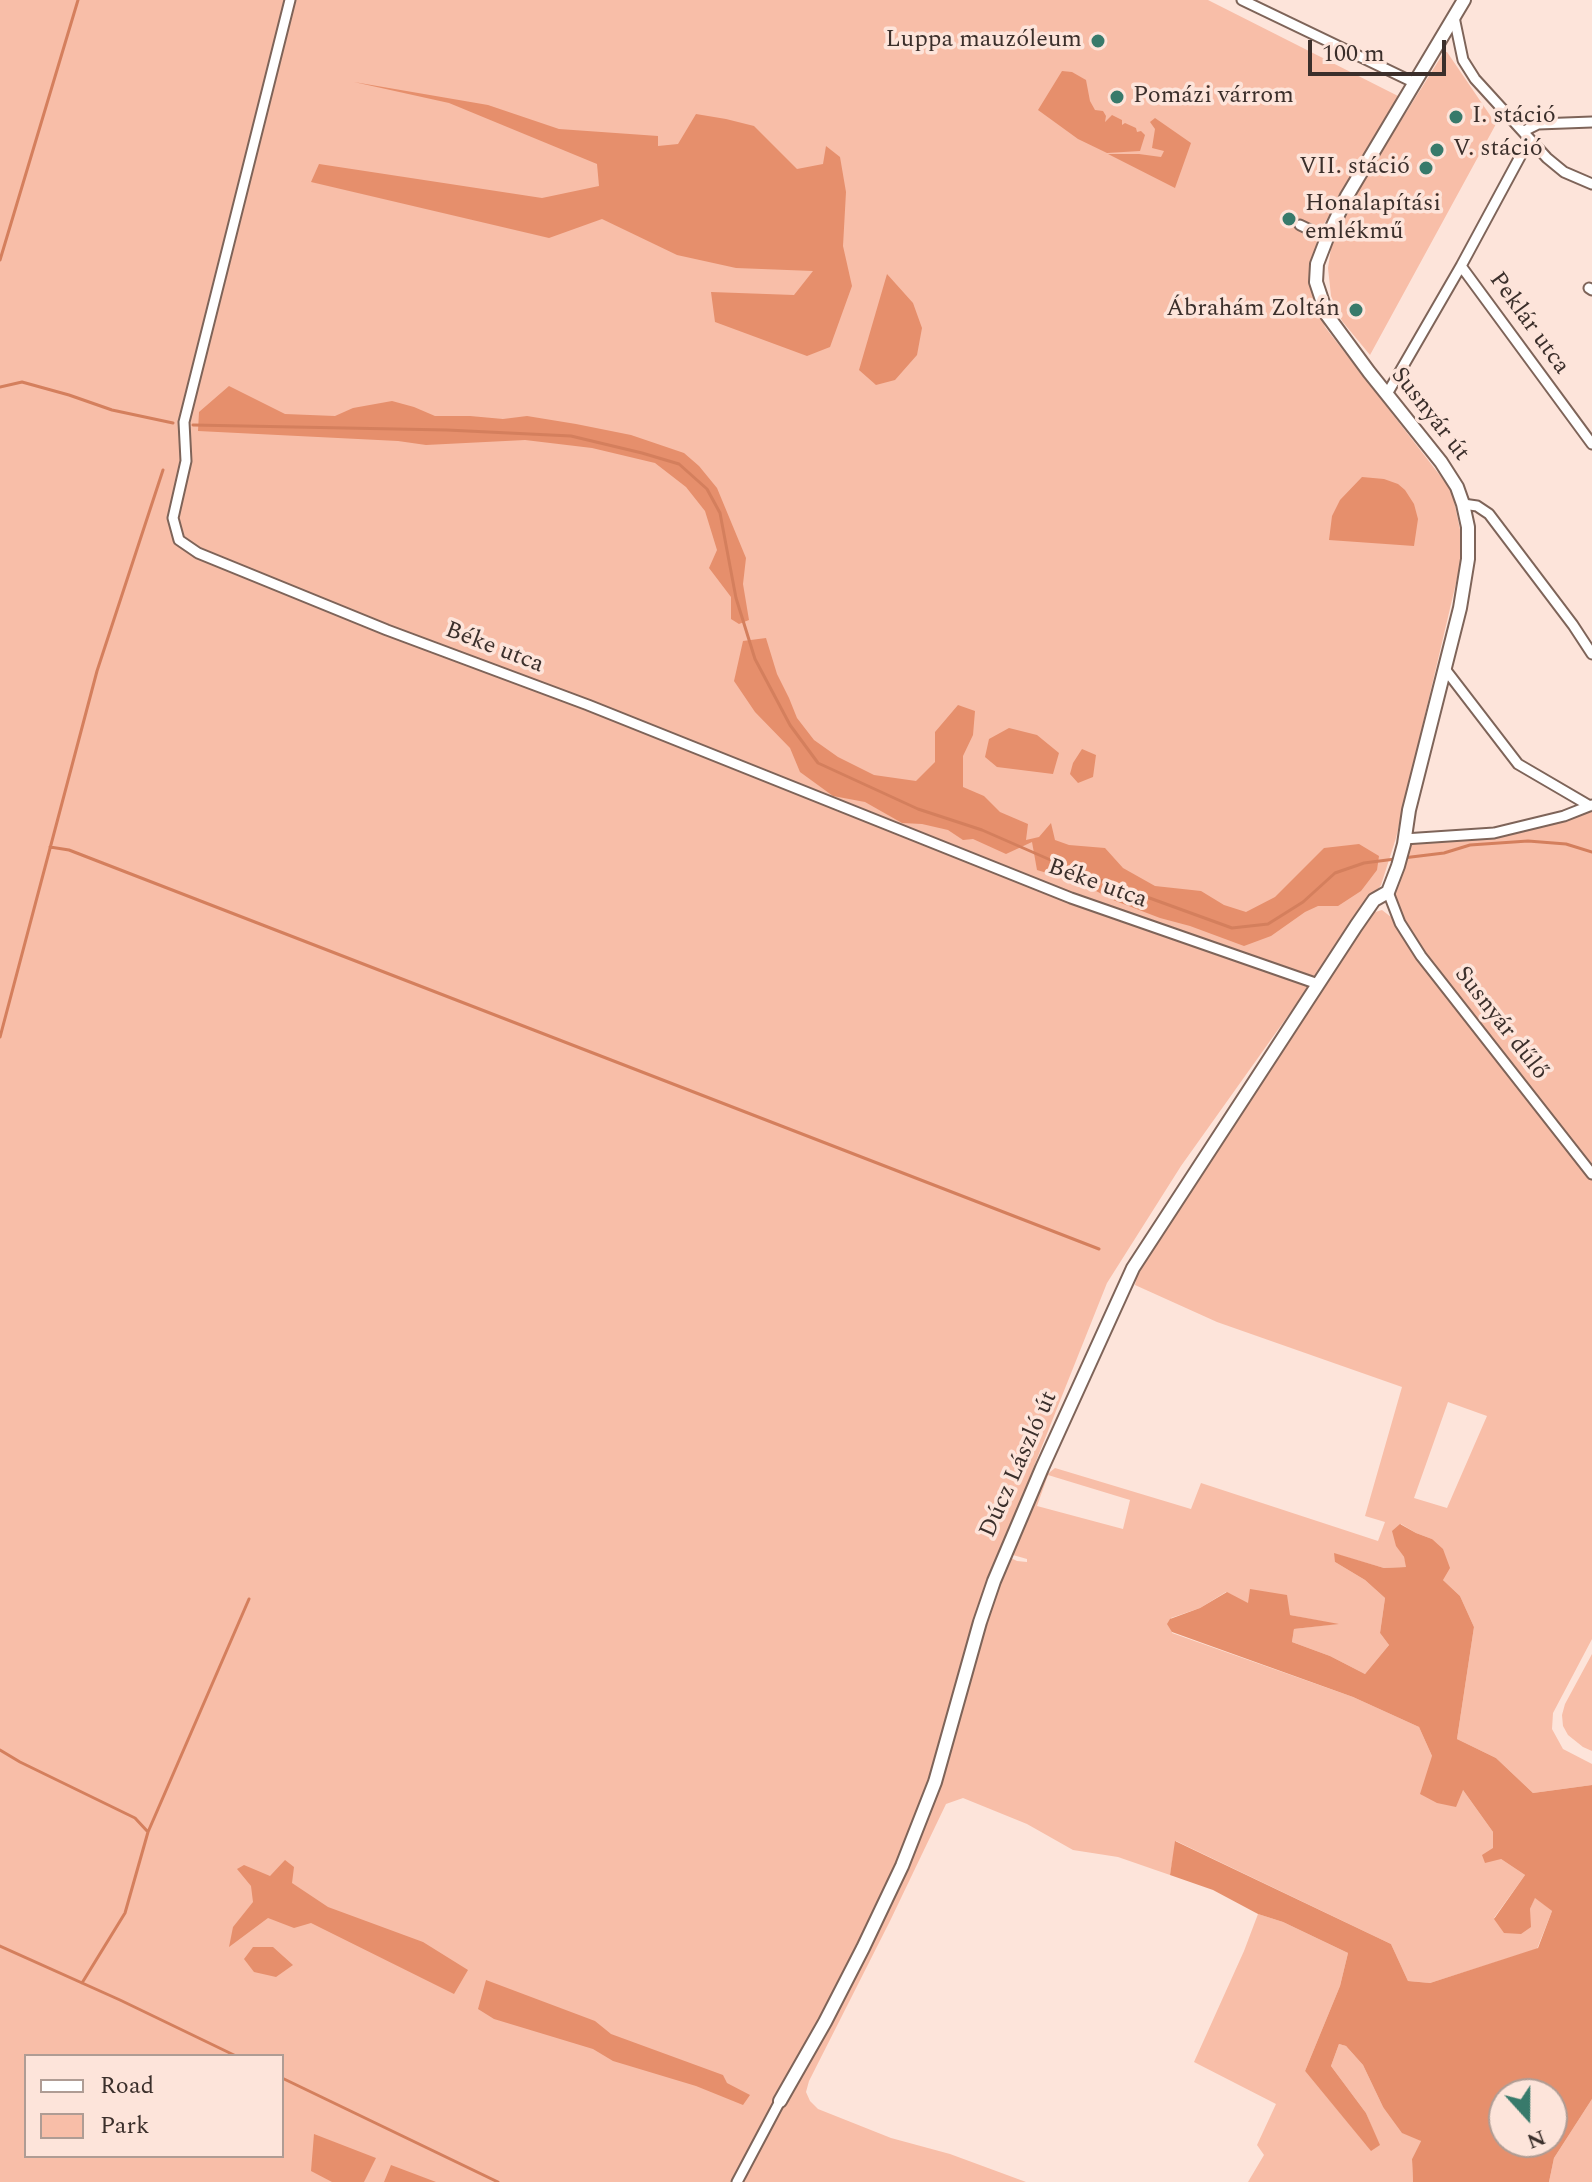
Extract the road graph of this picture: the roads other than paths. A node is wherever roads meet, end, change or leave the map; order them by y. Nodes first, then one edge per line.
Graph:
1 (290, 0) edge
2 (1242, 0) edge
3 (1464, 0) edge
4 (1454, 17) junction
5 (1440, 40) junction
6 (1459, 47) junction
7 (1415, 83) junction
8 (1592, 122) edge
9 (1524, 131) junction
10 (1534, 145) junction
11 (1592, 184) edge
12 (1300, 225) dead end
13 (1327, 238) junction
14 (1461, 266) junction
15 (1387, 394) junction
16 (1592, 444) edge
17 (1463, 504) junction
18 (1592, 654) edge
19 (1445, 669) junction
20 (1591, 805) edge
21 (1404, 839) junction
22 (1388, 892) junction
23 (1318, 984) junction
24 (1592, 1174) edge
25 (780, 2101) joint
26 (737, 2182) edge

1 - 23 street, Béke utca
2 - 7 street
3 - 4 street, Susnyár út
4 - 5 street, Susnyár út
4 - 6 street
5 - 6 street
5 - 7 street, Susnyár út
6 - 9 street
7 - 13 street, Susnyár út
8 - 9 street
9 - 10 street
10 - 11 street
10 - 14 street
12 - 13 street
13 - 15 street, Susnyár út
14 - 15 street
14 - 16 street, Peklár utca
15 - 17 street, Susnyár út
17 - 18 street
17 - 19 street, Susnyár út
19 - 20 street
19 - 21 street, Susnyár út
20 - 21 street
21 - 22 street, Susnyár út
22 - 23 street, Dúcz László út
22 - 24 street, Susnyár dűlő
23 - 25 street, Dúcz László út
25 - 26 street

